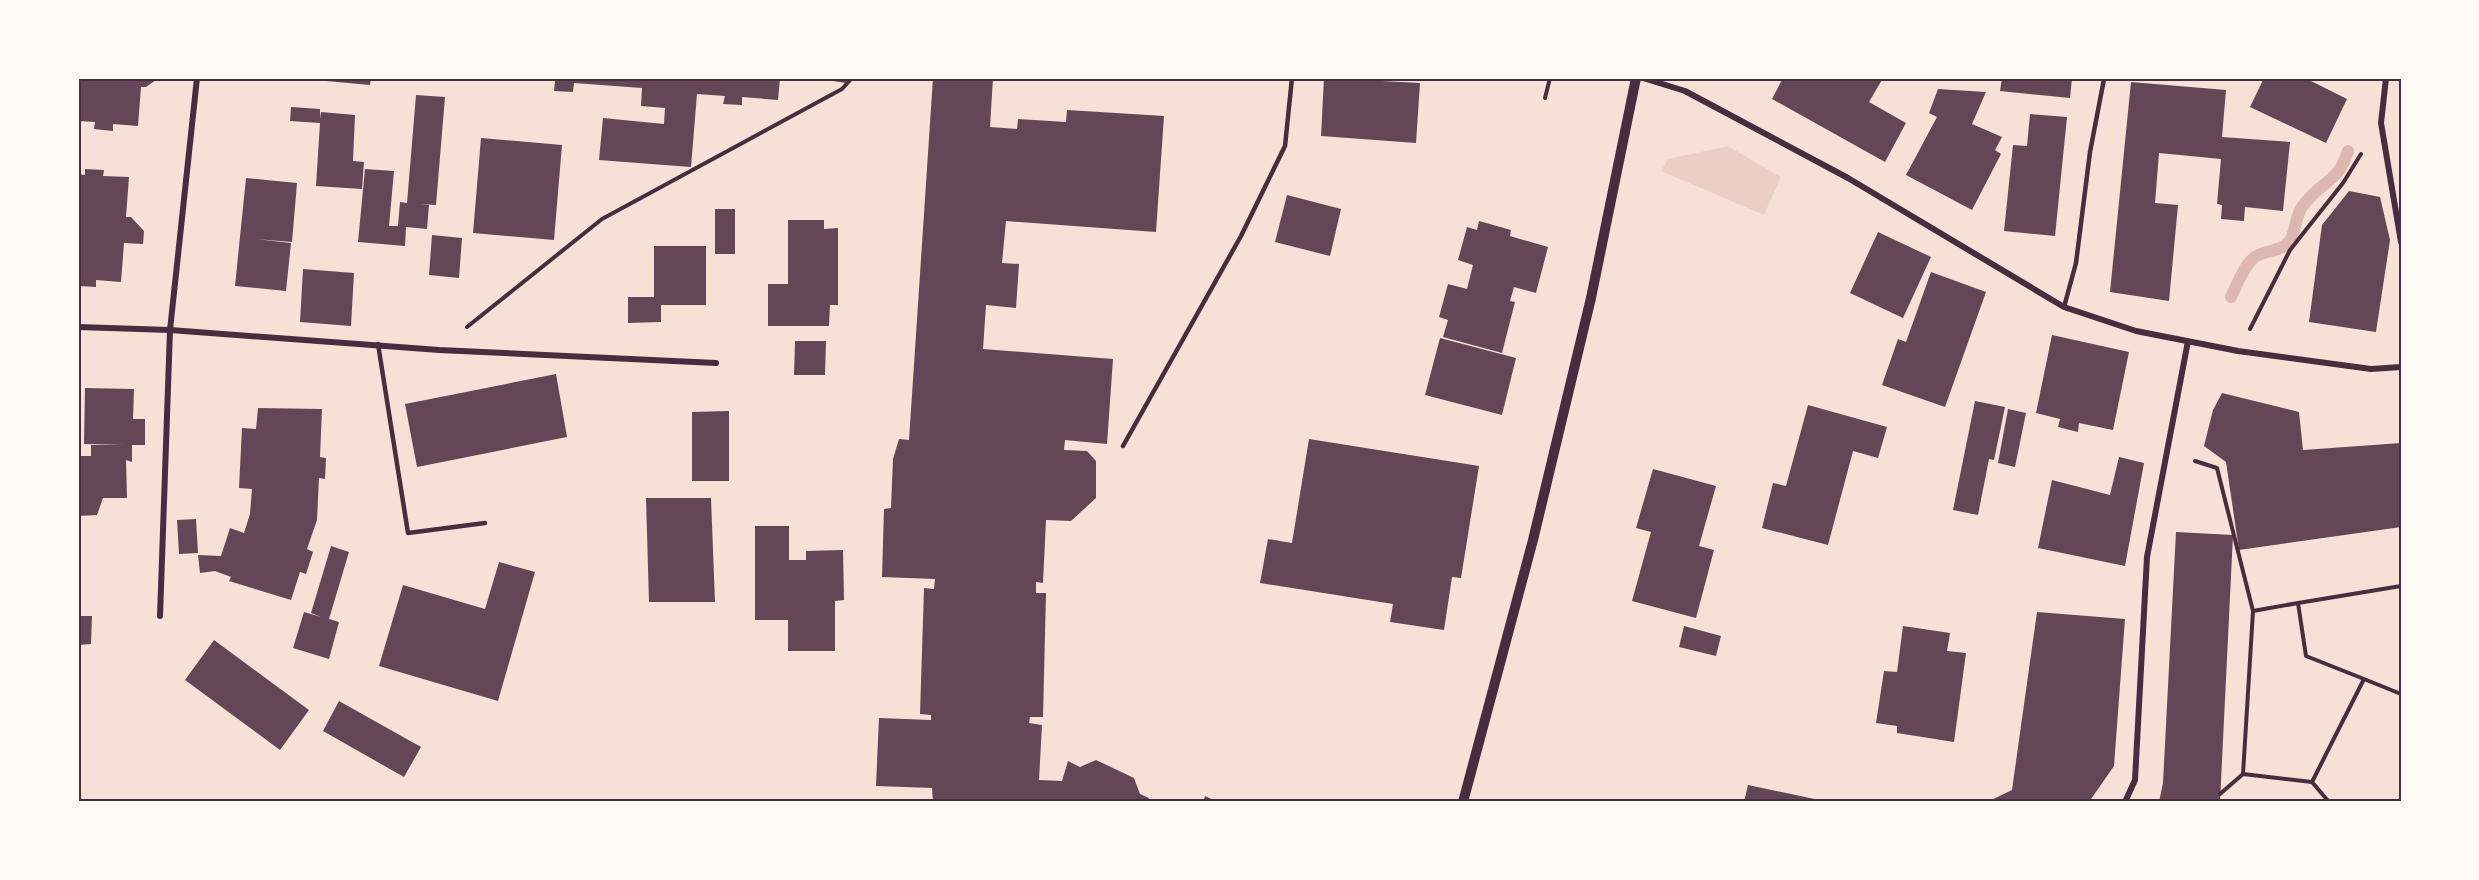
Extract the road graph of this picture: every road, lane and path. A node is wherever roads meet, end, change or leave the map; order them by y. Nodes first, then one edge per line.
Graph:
1 (197, 78) edge
2 (852, 78) edge
3 (1292, 78) edge
4 (1550, 78) edge
5 (1636, 78) edge
6 (1643, 78) edge
7 (2386, 78) edge
8 (2104, 79) edge
9 (1545, 98) dead end
10 (2381, 123) junction
11 (2401, 242) edge
12 (2064, 307) junction
13 (78, 327) edge
14 (2250, 329) dead end
15 (170, 330) junction
16 (2188, 341) junction
17 (378, 344) junction
18 (439, 350) junction
19 (716, 363) dead end
20 (2401, 367) edge
21 (1123, 446) dead end
22 (2195, 461) dead end
23 (484, 523) dead end
24 (2401, 586) edge
25 (2298, 603) junction
26 (2253, 611) junction
27 (160, 616) dead end
28 (2364, 679) junction
29 (2401, 694) edge
30 (2243, 774) junction
31 (2312, 782) junction
32 (2220, 794) dead end
33 (1463, 802) edge
34 (2125, 802) edge
35 (2329, 802) edge

1 - 15 street
2 - 18 path
3 - 21 lane
4 - 9 path
5 - 33 street
6 - 12 street
7 - 10 street
8 - 12 lane
10 - 11 street
10 - 14 path
12 - 16 street
13 - 15 street
15 - 17 street
15 - 27 street
16 - 20 street
16 - 34 street
17 - 18 street
17 - 23 lane
18 - 19 street
22 - 26 path
24 - 25 path
25 - 26 path
25 - 28 path
26 - 30 path
28 - 29 path
28 - 31 path
30 - 31 path
30 - 32 path
31 - 35 path

